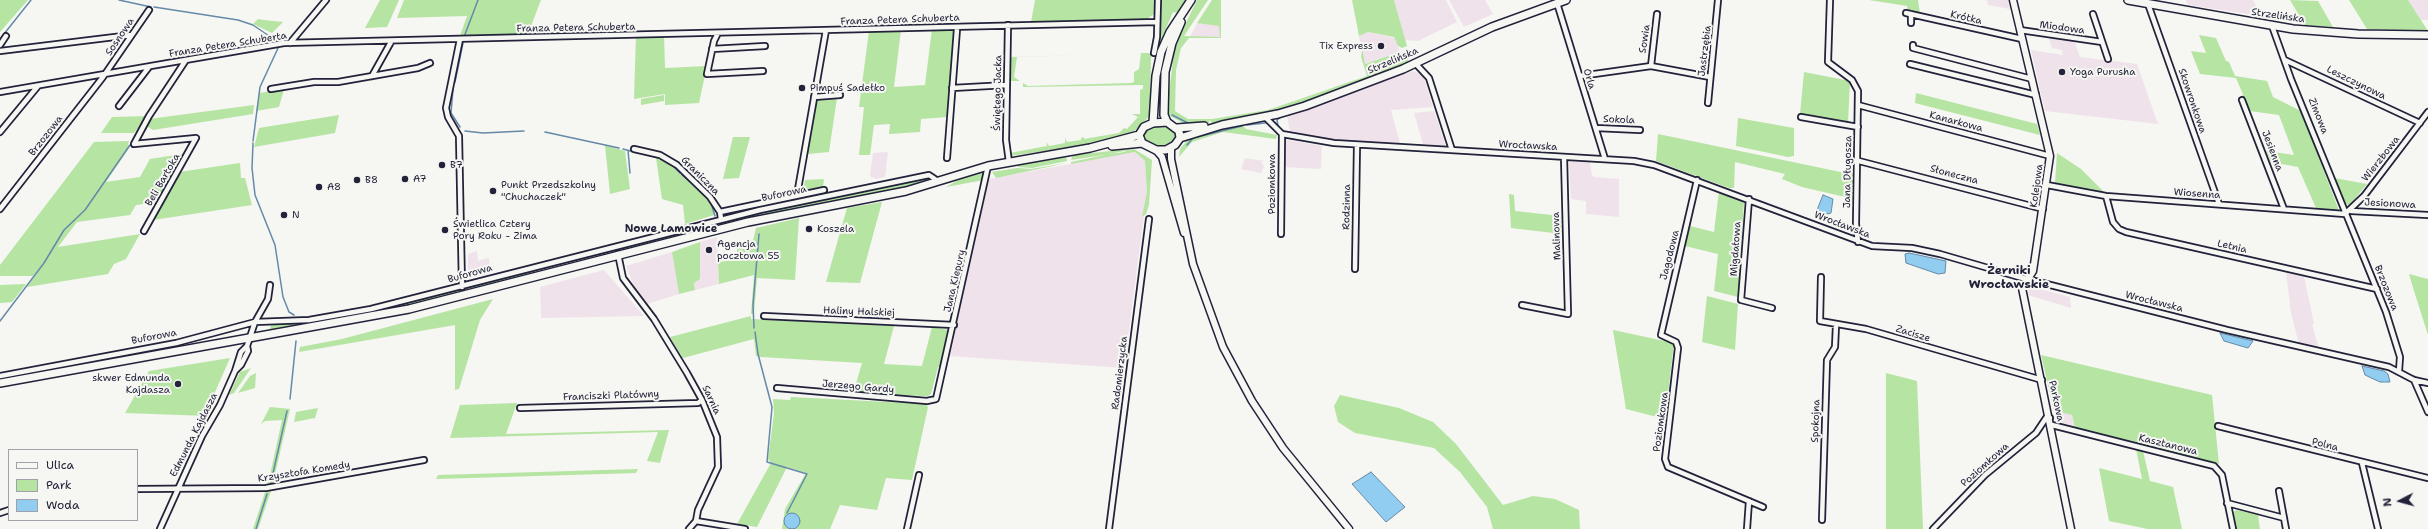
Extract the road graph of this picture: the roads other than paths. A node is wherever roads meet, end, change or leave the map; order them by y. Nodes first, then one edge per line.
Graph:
1 (326, 0) edge
2 (1158, 0) edge
3 (1192, 0) edge
4 (1566, 0) edge
5 (1718, 0) edge
6 (1830, 0) edge
7 (2013, 0) edge
8 (2128, 0) edge
9 (1557, 3) junction
10 (2148, 4) junction
11 (149, 10) dead end
12 (1657, 14) dead end
13 (1906, 14) dead end
14 (1911, 14) junction
15 (2094, 14) dead end
16 (1157, 22) junction
17 (1911, 23) dead end
18 (1008, 25) junction
19 (2272, 26) junction
20 (957, 29) dead end
21 (826, 30) junction
22 (2020, 30) junction
23 (718, 33) junction
24 (131, 35) junction
25 (2428, 35) edge
26 (6, 36) dead end
27 (460, 39) junction
28 (2022, 39) junction
29 (391, 42) junction
30 (2102, 42) junction
31 (290, 43) junction
32 (0, 44) edge
33 (765, 46) dead end
34 (1913, 46) dead end
35 (712, 49) junction
36 (0, 51) edge
37 (1154, 53) dead end
38 (2108, 59) dead end
39 (186, 60) junction
40 (2285, 60) junction
41 (430, 63) dead end
42 (1415, 63) junction
43 (1910, 64) dead end
44 (150, 66) junction
45 (1651, 66) junction
46 (763, 71) dead end
47 (105, 74) junction
48 (372, 76) junction
49 (1580, 76) junction
50 (1710, 77) junction
51 (2032, 79) junction
52 (1007, 85) junction
53 (38, 86) junction
54 (952, 88) junction
55 (271, 89) dead end
56 (0, 92) edge
57 (840, 95) dead end
58 (2036, 95) junction
59 (814, 97) junction
60 (2242, 100) dead end
61 (1708, 103) dead end
62 (1858, 105) junction
63 (119, 106) dead end
64 (2428, 112) edge
65 (1265, 116) junction
66 (1801, 117) dead end
67 (1167, 122) junction
68 (1154, 123) junction
69 (2420, 123) junction
70 (1222, 125) junction
71 (1858, 127) junction
72 (1177, 128) junction
73 (1596, 128) junction
74 (1640, 130) dead end
75 (0, 132) edge
76 (1282, 134) junction
77 (1139, 135) junction
78 (1180, 138) junction
79 (1142, 143) junction
80 (1357, 145) junction
81 (1090, 148) junction
82 (1171, 148) junction
83 (634, 149) dead end
84 (1156, 150) junction
85 (1452, 150) junction
86 (2050, 156) junction
87 (1564, 157) junction
88 (947, 158) dead end
89 (1605, 159) junction
90 (1858, 161) junction
91 (1009, 162) junction
92 (988, 166) junction
93 (1697, 180) junction
94 (933, 184) junction
95 (2047, 185) junction
96 (824, 190) dead end
97 (797, 195) junction
98 (2106, 196) junction
99 (1749, 199) junction
100 (2219, 204) junction
101 (0, 209) edge
102 (2043, 209) junction
103 (2284, 209) junction
104 (2351, 211) junction
105 (720, 212) junction
106 (2345, 214) junction
107 (2428, 215) edge
108 (721, 219) junction
109 (1149, 219) dead end
110 (144, 231) dead end
111 (1281, 234) dead end
112 (1858, 242) junction
113 (618, 254) junction
114 (1191, 256) junction
115 (1355, 269) dead end
116 (1821, 277) dead end
117 (2027, 279) junction
118 (270, 285) dead end
119 (462, 287) junction
120 (2377, 289) junction
121 (1522, 305) dead end
122 (1772, 308) dead end
123 (764, 316) dead end
124 (255, 322) junction
125 (954, 324) junction
126 (1836, 326) junction
127 (1661, 335) joint
128 (248, 342) junction
129 (2399, 371) junction
130 (0, 376) edge
131 (2042, 380) junction
132 (2414, 380) junction
133 (0, 383) edge
134 (2428, 383) edge
135 (777, 388) dead end
136 (936, 399) joint
137 (702, 400) junction
138 (520, 408) dead end
139 (2428, 412) edge
140 (2050, 418) junction
141 (2052, 425) junction
142 (2218, 426) dead end
143 (424, 460) dead end
144 (2362, 463) junction
145 (918, 475) dead end
146 (2428, 478) edge
147 (138, 489) edge
148 (178, 489) junction
149 (2279, 491) dead end
150 (1749, 501) junction
151 (2227, 503) junction
152 (1763, 506) dead end
153 (2284, 518) junction
154 (1822, 520) dead end
155 (696, 521) junction
156 (160, 529) edge
157 (689, 529) edge
158 (745, 529) edge
159 (907, 529) edge
160 (1109, 529) edge
161 (1349, 529) edge
162 (1747, 529) edge
163 (1933, 529) edge
164 (2071, 529) edge
165 (2232, 529) edge
166 (2286, 529) edge
167 (2378, 529) edge

1 - 31 street
2 - 16 street
3 - 67 main road
3 - 68 main road
4 - 9 main road, Strzelińska
5 - 50 street, Jastrzębia
6 - 62 street, Jana Długosza
7 - 22 street, Kolejowa
8 - 10 main road, Strzelińska
9 - 42 main road, Strzelińska
9 - 49 street, Orla
10 - 19 main road, Strzelińska
10 - 100 street, Skowronkowa
11 - 24 street, Sosnowa
12 - 45 street, Sowia
13 - 14 street, Krótka
14 - 17 street
14 - 28 street, Krótka
15 - 30 street, Miodowa
16 - 18 street, Franza Petera Schuberta
16 - 37 street
18 - 21 street, Franza Petera Schuberta
18 - 52 street, Świętego Jacka
19 - 25 main road, Strzelińska
19 - 40 street, Zimowa
20 - 54 street
21 - 23 street, Franza Petera Schuberta
21 - 59 street
22 - 28 street, Kolejowa
22 - 30 street, Miodowa
23 - 27 street, Franza Petera Schuberta
23 - 35 street
24 - 36 street
24 - 47 street, Sosnowa
26 - 32 street
27 - 29 street, Franza Petera Schuberta
27 - 119 street
28 - 51 street, Kolejowa
29 - 31 street, Franza Petera Schuberta
29 - 48 street
30 - 38 street, Miodowa
31 - 39 street, Franza Petera Schuberta
33 - 35 street
34 - 51 street
35 - 46 street
39 - 44 street, Franza Petera Schuberta
39 - 110 street, Beli Bartoka
40 - 69 street, Leszczynowa
40 - 106 street, Zimowa
41 - 48 street
42 - 65 main road, Strzelińska
42 - 85 street
43 - 58 street
44 - 47 street, Franza Petera Schuberta
44 - 63 street
45 - 49 street
45 - 50 street
47 - 53 street, Franza Petera Schuberta
47 - 101 street, Brzozowa
48 - 55 street
49 - 73 street, Orla
50 - 61 street, Jastrzębia
51 - 58 street, Kolejowa
52 - 54 street
52 - 91 street, Świętego Jacka
53 - 56 street, Franza Petera Schuberta
53 - 75 street
54 - 88 street
57 - 59 street
58 - 86 street, Kolejowa
59 - 97 street
60 - 103 street, Jesienna
62 - 71 street, Jana Długosza
62 - 86 street, Kanarkowa
64 - 69 street, Wierzbowa
65 - 70 main road, Strzelińska
65 - 76 street
66 - 71 street, Jana Długosza
67 - 68 main road
67 - 72 main road
68 - 77 main road
69 - 104 street, Wierzbowa
70 - 72 main road, Strzelińska
70 - 78 main road, Strzelińska
71 - 90 street, Jana Długosza
72 - 78 main road
73 - 74 street, Sokola
73 - 89 street, Orla
76 - 80 street, Wrocławska
76 - 111 street, Poziomkowa
77 - 79 main road
77 - 81 main road, Buforowa
78 - 82 main road
79 - 81 main road, Buforowa
79 - 84 main road
80 - 85 street, Wrocławska
80 - 115 street, Rodzinna
81 - 91 main road, Buforowa
82 - 84 main road
82 - 114 street
83 - 105 street, Graniczna
84 - 114 street
85 - 87 street, Wrocławska
86 - 95 street, Kolejowa
87 - 89 street, Wrocławska
87 - 121 street, Malinowa
89 - 93 street, Wrocławska
90 - 102 street, Słoneczna
90 - 112 street, Jana Długosza
91 - 92 main road, Buforowa
92 - 94 main road, Buforowa
92 - 125 street, Jana Kiepury
93 - 99 street, Wrocławska
93 - 127 street, Jagodowa
94 - 108 street, Buforowa
94 - 113 main road, Buforowa
95 - 98 street, Wiosenna
95 - 102 street, Kolejowa
96 - 97 street
97 - 105 street
98 - 100 street, Wiosenna
98 - 120 street, Letnia
99 - 112 street, Wrocławska
99 - 122 street, Migdałowa
100 - 103 street, Wiosenna
102 - 117 street, Kolejowa
103 - 106 street, Wiosenna
104 - 106 street, Wierzbowa
104 - 107 street, Jesionowa
105 - 108 street, Graniczna
106 - 120 street, Brzozowa
108 - 119 street, Buforowa
109 - 160 street, Radomierzycka
112 - 117 street, Wrocławska
113 - 128 main road, Buforowa
113 - 137 street, Sarnia
114 - 161 street
116 - 126 street, Zacisze
117 - 129 street, Wrocławska
117 - 131 street, Parkowa
118 - 124 street, Edmunda Kajdasza
119 - 124 street, Buforowa
120 - 129 street, Brzozowa
123 - 125 street, Haliny Halskiej
124 - 128 street, Edmunda Kajdasza
124 - 130 street, Buforowa
125 - 136 street, Jana Kiepury
126 - 131 street, Zacisze
126 - 154 street, Spokojna
127 - 150 street, Poziomkowa
128 - 133 main road, Buforowa
128 - 148 street, Edmunda Kajdasza
129 - 132 street, Wrocławska
131 - 140 street, Parkowa
132 - 134 street, Wrocławska
132 - 139 street
135 - 136 street, Jerzego Gardy
137 - 138 street, Franciszki Platówny
137 - 155 street, Sarnia
140 - 141 street, Parkowa
140 - 163 street, Poziomkowa
141 - 151 street, Kasztanowa
141 - 164 street, Parkowa
142 - 144 street, Polna
143 - 148 street, Krzysztofa Komedy
144 - 146 street, Polna
144 - 167 street
145 - 159 street
147 - 148 street, Krzysztofa Komedy
148 - 156 street, Edmunda Kajdasza
149 - 153 street
150 - 152 street, Poziomkowa
150 - 162 street
151 - 153 street
151 - 165 street, Kasztanowa
153 - 166 street
155 - 157 street
155 - 158 street

